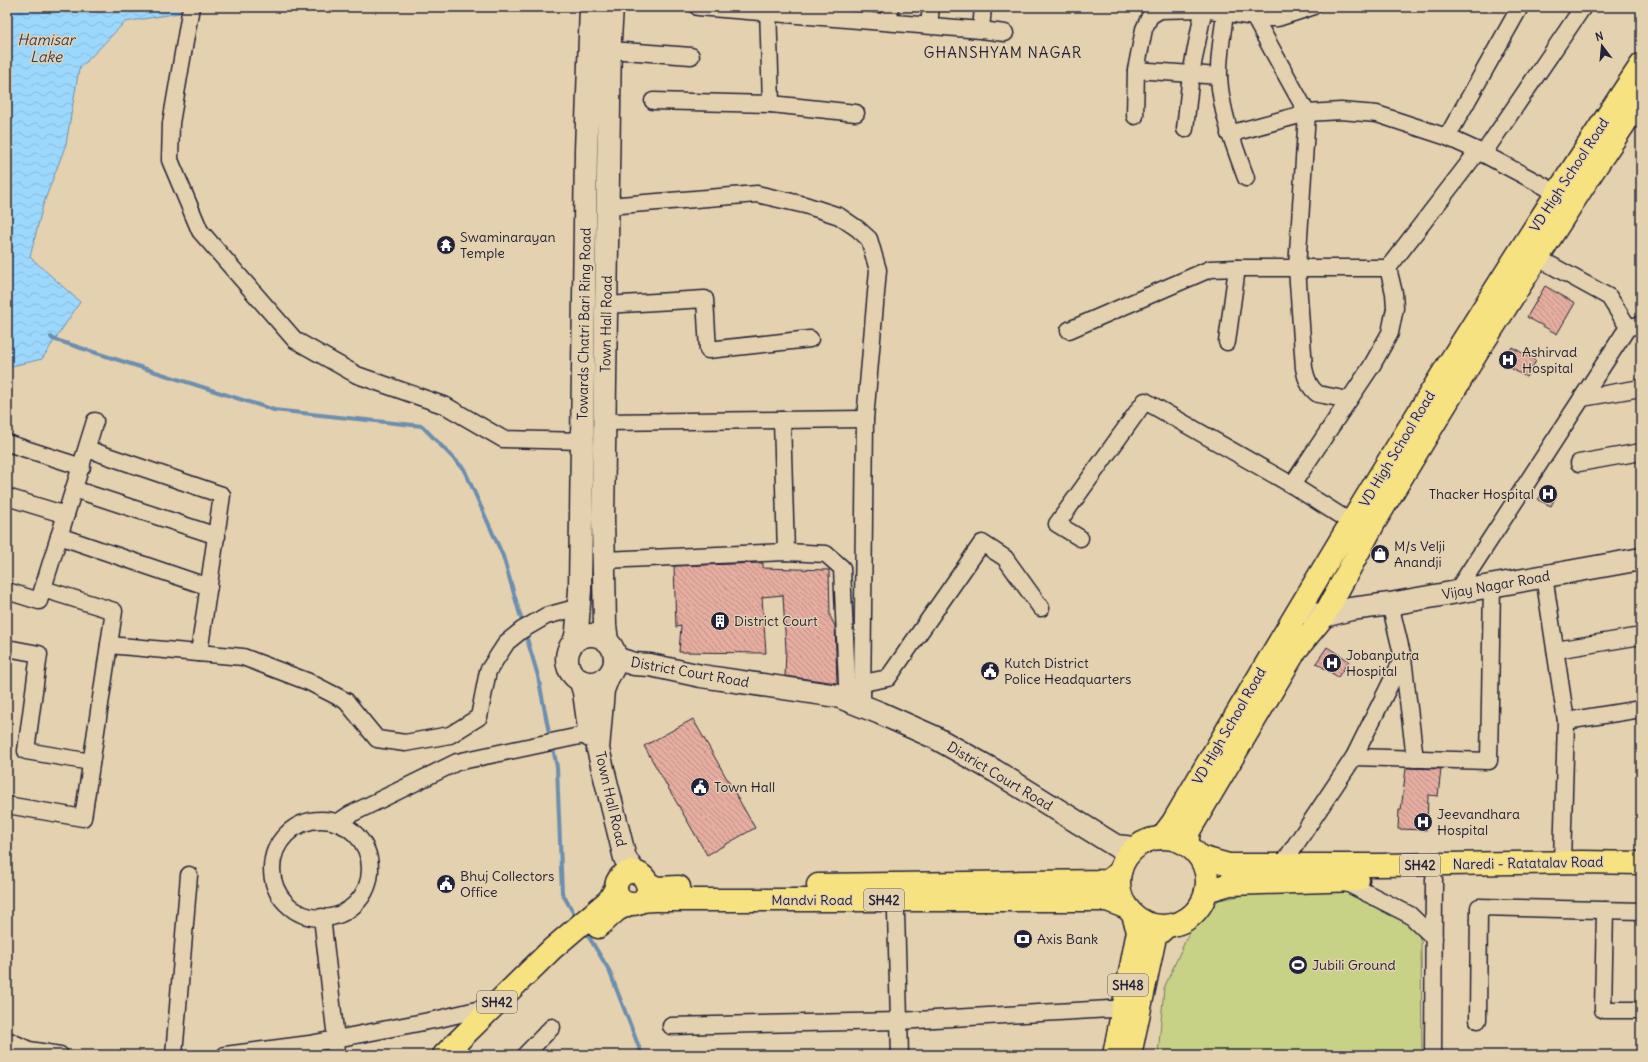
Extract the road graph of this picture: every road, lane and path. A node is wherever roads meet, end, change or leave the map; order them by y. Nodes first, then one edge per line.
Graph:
1 (191, 7) edge
2 (591, 7) edge
3 (612, 7) edge
4 (698, 7) edge
5 (931, 7) edge
6 (983, 7) edge
7 (1312, 7) edge
8 (1520, 7) edge
9 (1583, 7) edge
10 (1204, 8) edge
11 (768, 10) edge
12 (829, 12) edge
13 (1225, 13) junction
14 (1279, 13) edge
15 (890, 15) edge
16 (1254, 17) junction
17 (929, 25) junction
18 (981, 30) junction
19 (1005, 33) dead end
20 (610, 50) junction
21 (691, 56) dead end
22 (1641, 65) edge
23 (1136, 70) junction
24 (1191, 74) junction
25 (1219, 76) junction
26 (1641, 99) edge
27 (653, 101) dead end
28 (771, 104) junction
29 (856, 113) dead end
30 (1307, 113) junction
31 (1135, 116) dead end
32 (1184, 129) dead end
33 (1229, 134) junction
34 (1447, 137) junction
35 (1481, 152) junction
36 (1246, 178) dead end
37 (1557, 193) junction
38 (608, 206) junction
39 (1538, 258) junction
40 (1237, 268) junction
41 (1297, 268) junction
42 (1388, 268) junction
43 (606, 305) junction
44 (1635, 326) edge
45 (1069, 330) dead end
46 (810, 339) dead end
47 (1228, 342) dead end
48 (1641, 388) edge
49 (1582, 398) junction
50 (1349, 400) junction
51 (865, 419) junction
52 (782, 420) junction
53 (95, 421) dead end
54 (605, 422) junction
55 (582, 441) junction
56 (7, 443) edge
57 (87, 449) junction
58 (1641, 452) edge
59 (1579, 463) dead end
60 (82, 466) junction
61 (1292, 486) junction
62 (74, 489) junction
63 (7, 496) edge
64 (66, 515) junction
65 (1352, 523) junction
66 (59, 536) junction
67 (217, 536) junction
68 (1080, 538) dead end
69 (786, 552) junction
70 (1641, 559) edge
71 (604, 560) junction
72 (1544, 576) junction
73 (1492, 585) junction
74 (209, 587) junction
75 (43, 589) junction
76 (7, 591) edge
77 (1310, 591) junction
78 (1456, 592) junction
79 (1390, 604) junction
80 (579, 608) junction
81 (1041, 608) dead end
82 (1336, 608) junction
83 (1299, 610) junction
84 (1641, 636) edge
85 (575, 640) junction
86 (109, 645) junction
87 (7, 648) edge
88 (1556, 650) junction
89 (199, 653) junction
90 (1403, 658) junction
91 (611, 662) junction
92 (581, 682) junction
93 (867, 698) junction
94 (1641, 709) edge
95 (1566, 720) junction
96 (589, 734) junction
97 (1354, 757) junction
98 (1415, 759) junction
99 (91, 762) junction
100 (7, 805) edge
101 (336, 823) junction
102 (1160, 838) junction
103 (1193, 851) junction
104 (1123, 858) junction
105 (1562, 862) junction
106 (1641, 864) edge
107 (1282, 865) junction
108 (189, 875) dead end
109 (1641, 877) edge
110 (1434, 878) junction
111 (1342, 880) junction
112 (1206, 891) junction
113 (626, 892) junction
114 (1605, 910) junction
115 (1641, 911) edge
116 (1130, 912) junction
117 (896, 913) dead end
118 (322, 918) junction
119 (1167, 926) junction
120 (1434, 938) junction
121 (556, 955) junction
122 (493, 1006) junction
123 (1131, 1010) junction
124 (1641, 1010) edge
125 (1478, 1020) dead end
126 (899, 1021) junction
127 (671, 1026) dead end
128 (552, 1027) dead end
129 (7, 1040) edge
130 (310, 1044) junction
131 (335, 1047) edge
132 (60, 1055) edge
133 (174, 1055) edge
134 (225, 1055) edge
135 (294, 1055) edge
136 (444, 1055) edge
137 (466, 1055) edge
138 (524, 1055) edge
139 (900, 1055) edge
140 (1114, 1055) edge
141 (1130, 1055) edge
142 (1434, 1055) edge

1 - 55 street
2 - 55 street, Towards Chatri Bari Ring Road
3 - 20 street, Town Hall Road
4 - 11 street
5 - 17 street
6 - 18 street
7 - 14 street
8 - 34 street
9 - 35 street
10 - 13 street
10 - 23 street
10 - 24 street
11 - 12 street
11 - 28 street
12 - 15 street
13 - 16 street
13 - 25 street
14 - 16 street
15 - 17 street
16 - 30 street
17 - 18 street
18 - 19 street
20 - 21 street
20 - 38 street, Town Hall Road
22 - 37 main road, VD High School Road
23 - 24 street
23 - 31 street
24 - 25 street
24 - 32 street
25 - 33 street
26 - 39 main road, VD High School Road
27 - 28 street
28 - 29 street
30 - 33 street
30 - 34 street
30 - 41 street
33 - 36 street
34 - 35 street
35 - 37 street
35 - 42 street
37 - 65 main road, VD High School Road
38 - 43 street, Town Hall Road
38 - 51 street
39 - 44 street
39 - 82 main road, VD High School Road
40 - 41 street
40 - 45 street
40 - 47 street
41 - 42 street
41 - 50 street
42 - 50 street
43 - 46 street
43 - 54 street, Town Hall Road
44 - 49 street
48 - 49 street
49 - 78 street
50 - 61 street
51 - 52 street
51 - 93 street
52 - 54 street
52 - 69 street
53 - 57 street
54 - 71 street, Town Hall Road
55 - 80 street, Towards Chatri Bari Ring Road
56 - 60 street
57 - 60 street
57 - 67 street
58 - 59 street
60 - 62 street
61 - 65 street
61 - 68 street
62 - 64 street
62 - 67 street
63 - 64 street
64 - 66 street
65 - 77 main road, VD High School Road
66 - 74 street
66 - 75 street
67 - 74 street
69 - 71 street
69 - 93 street
70 - 72 street, Vijay Nagar Road
71 - 91 street, Town Hall Road
72 - 73 street, Vijay Nagar Road
72 - 88 street
73 - 78 street, Vijay Nagar Road
73 - 98 street
74 - 89 street
75 - 76 street
75 - 86 street
77 - 82 street, Vijay Nagar Road
77 - 83 main road, VD High School Road
78 - 79 street, Vijay Nagar Road
79 - 82 street, Vijay Nagar Road
79 - 90 street
80 - 85 street, Towards Chatri Bari Ring Road
80 - 89 street
81 - 93 street
82 - 83 street, Vijay Nagar Road
82 - 103 main road, VD High School Road
83 - 102 main road, VD High School Road
84 - 88 street
85 - 91 street
85 - 92 street
86 - 89 street
86 - 99 street
87 - 99 street
88 - 95 street
90 - 97 street
90 - 98 street
91 - 92 street
91 - 93 street, District Court Road
91 - 113 street, Town Hall Road
92 - 96 street, Town Hall Road
93 - 104 street, District Court Road
94 - 95 street
95 - 105 street
96 - 101 street
96 - 113 street, Town Hall Road
97 - 98 street
97 - 107 street
99 - 100 street
101 - 118 street
101 - 118 street
102 - 103 main road
102 - 104 main road
103 - 107 main road, Naredi - Ratatalav Road / SH42
103 - 112 main road
104 - 113 main road, Mandvi Road / SH42
104 - 116 main road
105 - 106 main road, Naredi - Ratatalav Road / SH42
105 - 107 main road, Naredi - Ratatalav Road / SH42
108 - 133 street
109 - 110 main road, Naredi - Ratatalav Road / SH42
110 - 111 main road, Naredi - Ratatalav Road / SH42
110 - 120 street
111 - 112 main road, Naredi - Ratatalav Road / SH42
111 - 120 street
112 - 119 main road
113 - 116 main road, Mandvi Road / SH42
113 - 121 main road, SH42
114 - 115 street
114 - 124 street
114 - 125 street
116 - 119 main road
116 - 123 main road, SH48
117 - 126 street
118 - 131 street
119 - 123 main road, SH48
120 - 142 street
121 - 122 main road, SH42
121 - 137 main road, SH42
122 - 131 street
122 - 136 main road, SH42
123 - 126 street
123 - 140 main road, SH48
123 - 141 main road, SH48
126 - 127 street
126 - 139 street
128 - 138 street
129 - 132 street
130 - 131 street
130 - 134 street
130 - 135 street

